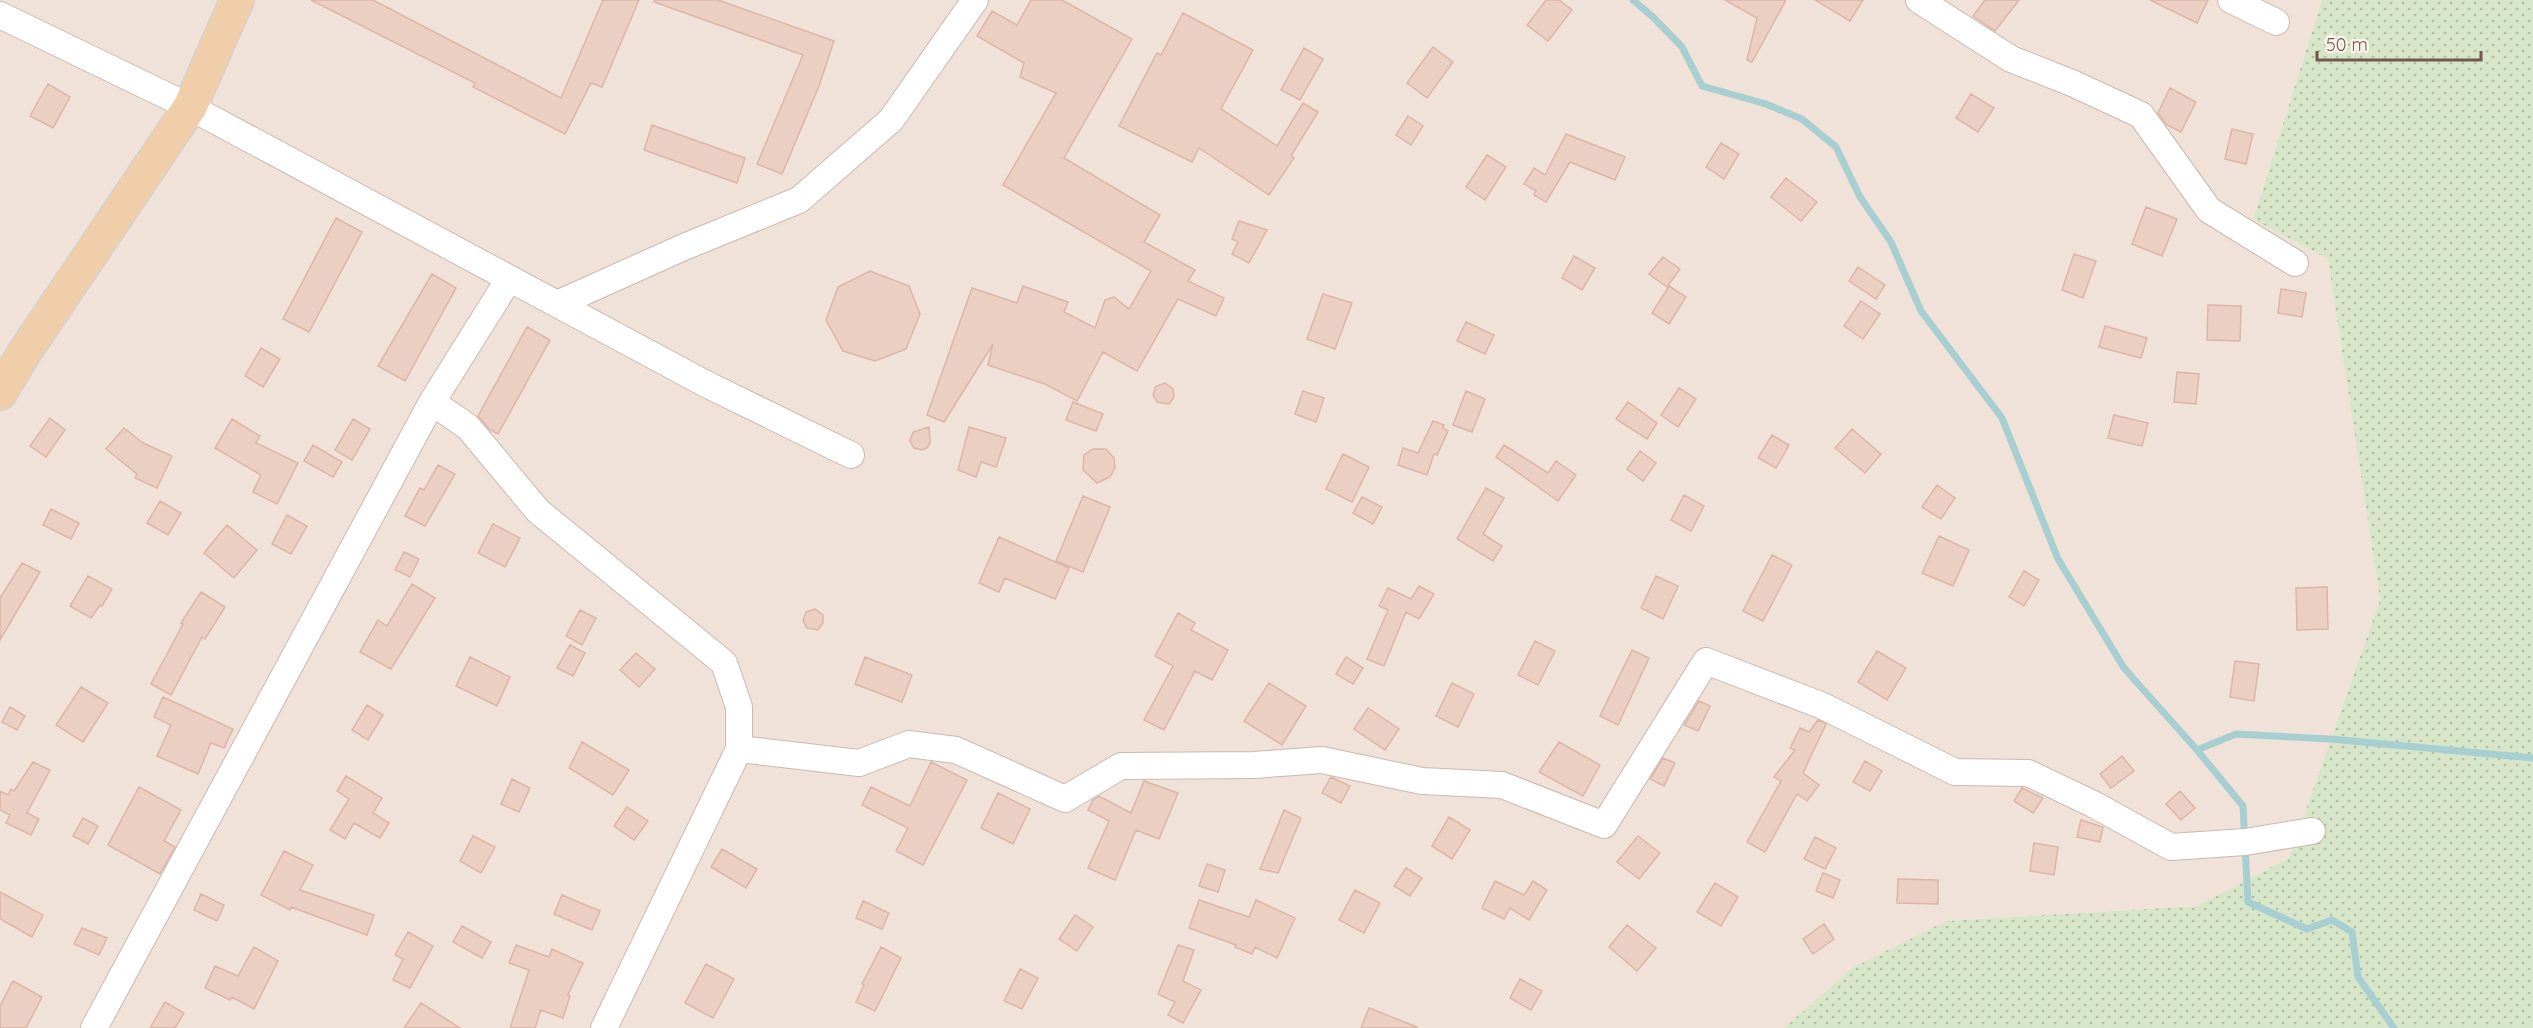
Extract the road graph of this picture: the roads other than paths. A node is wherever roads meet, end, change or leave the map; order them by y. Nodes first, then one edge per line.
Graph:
1 (237, 0) edge
2 (975, 0) edge
3 (1918, 0) edge
4 (2231, 0) edge
5 (0, 15) edge
6 (2276, 22) dead end
7 (190, 107) junction
8 (2295, 263) dead end
9 (508, 279) junction
10 (557, 304) junction
11 (0, 393) edge
12 (432, 402) junction
13 (850, 455) dead end
14 (739, 749) junction
15 (2312, 831) dead end
16 (94, 1028) edge
17 (604, 1028) edge

1 - 7 main road
2 - 10 street
3 - 8 street
4 - 6 street
5 - 7 street
7 - 9 street
7 - 11 main road
9 - 10 street
9 - 12 street
10 - 13 street
12 - 14 street
12 - 16 street
14 - 15 street
14 - 17 street

